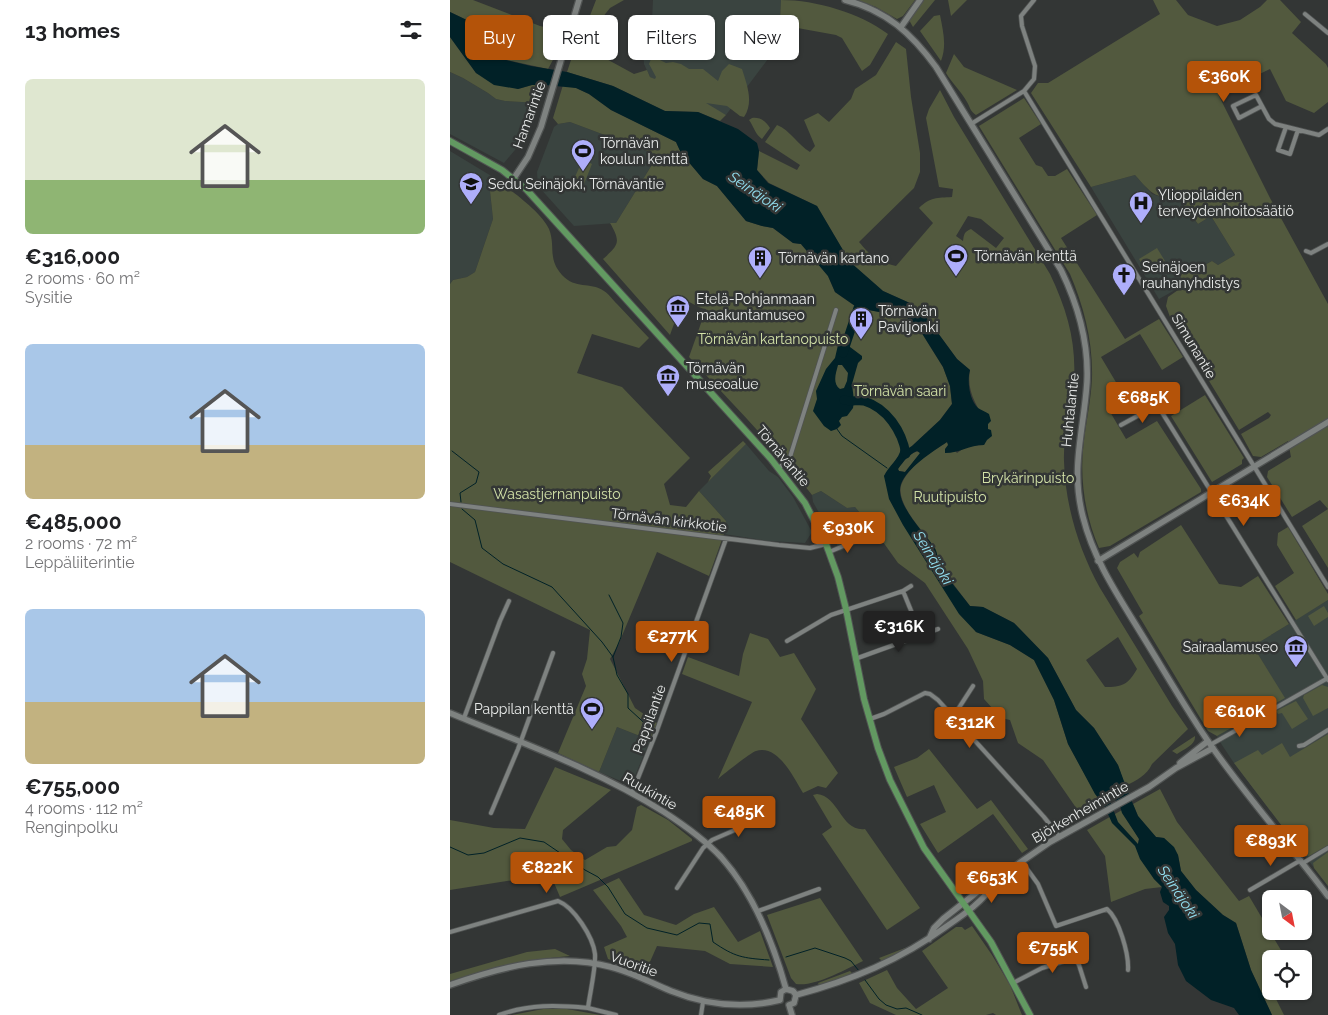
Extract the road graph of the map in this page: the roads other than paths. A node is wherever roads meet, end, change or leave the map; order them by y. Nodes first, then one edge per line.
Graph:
1 (579, 0) edge
2 (845, 0) edge
3 (920, 0) edge
4 (1034, 0) edge
5 (1305, 14) dead end
6 (901, 27) junction
7 (1328, 33) edge
8 (1024, 91) junction
9 (1262, 106) junction
10 (971, 124) junction
11 (1286, 127) junction
12 (1298, 130) junction
13 (1328, 130) edge
14 (450, 140) edge
15 (514, 178) junction
16 (1328, 244) edge
17 (1306, 251) dead end
18 (836, 310) dead end
19 (1145, 385) dead end
20 (1159, 408) junction
21 (1328, 422) edge
22 (1121, 425) dead end
23 (1254, 466) junction
24 (780, 468) junction
25 (1212, 492) junction
26 (450, 504) edge
27 (726, 538) junction
28 (860, 539) dead end
29 (826, 544) junction
30 (829, 552) junction
31 (1098, 561) junction
32 (911, 586) dead end
33 (1328, 587) edge
34 (903, 591) junction
35 (508, 602) dead end
36 (846, 609) junction
37 (938, 629) dead end
38 (921, 635) junction
39 (787, 642) dead end
40 (553, 652) dead end
41 (855, 659) junction
42 (1328, 679) edge
43 (973, 686) dead end
44 (450, 712) edge
45 (953, 717) junction
46 (464, 718) junction
47 (870, 719) junction
48 (1328, 730) edge
49 (520, 743) junction
50 (1210, 745) junction
51 (1299, 746) dead end
52 (632, 793) junction
53 (491, 813) dead end
54 (760, 819) dead end
55 (1059, 836) junction
56 (708, 844) junction
57 (1328, 848) edge
58 (1022, 862) junction
59 (1302, 862) junction
60 (997, 880) junction
61 (677, 888) dead end
62 (819, 889) dead end
63 (1250, 890) dead end
64 (1328, 896) edge
65 (966, 907) junction
66 (758, 911) junction
67 (450, 932) edge
68 (929, 939) junction
69 (594, 964) junction
70 (1128, 970) dead end
71 (1013, 983) junction
72 (450, 985) edge
73 (1086, 986) dead end
74 (786, 989) junction
75 (796, 995) junction
76 (780, 1000) junction
77 (703, 1002) junction
78 (789, 1005) junction
79 (588, 1008) junction
80 (499, 1015) edge
81 (616, 1015) edge
82 (701, 1015) edge
83 (792, 1015) edge
84 (1029, 1015) edge

1 - 15 street, Hamarintie
2 - 6 street, Huhtalantie
3 - 6 street
4 - 8 street
5 - 7 street
6 - 10 street, Huhtalantie
8 - 10 street
8 - 23 street, Simunantie
9 - 9 street
9 - 11 street
10 - 31 street, Huhtalantie
11 - 12 street
11 - 12 street
12 - 13 street
14 - 15 main road, Törnäväntie
15 - 24 main road, Törnäväntie
16 - 17 street
18 - 24 street
19 - 20 street
20 - 22 street
20 - 25 street
21 - 23 street
23 - 25 street
23 - 33 street, Simunantie
24 - 29 main road, Törnäväntie
25 - 31 street
25 - 42 street
26 - 27 street, Törnävän kirkkotie
27 - 29 street, Törnävän kirkkotie
27 - 52 street, Pappilantie
28 - 30 street
29 - 30 main road, Törnäväntie
30 - 36 main road, Törnäväntie
31 - 50 street, Huhtalantie
32 - 34 street
34 - 36 street
34 - 38 street
35 - 46 street
36 - 39 street
36 - 41 main road, Törnäväntie
37 - 38 street
38 - 41 street
40 - 49 street
41 - 47 main road, Törnäväntie
42 - 50 street
43 - 45 street
44 - 46 street, Ruukintie
45 - 47 street
45 - 55 street
46 - 49 street, Ruukintie
47 - 65 main road, Törnäväntie
48 - 51 street
49 - 52 street, Ruukintie
49 - 53 street
50 - 55 street, Björkenheimintie
50 - 59 street, Huhtalantie
52 - 56 street, Ruukintie
54 - 56 street
55 - 58 street, Björkenheimintie
56 - 61 street
56 - 66 street, Ruukintie
57 - 59 street
58 - 60 street, Björkenheimintie
58 - 70 street
59 - 63 street
59 - 64 street, Huhtalantie
60 - 65 street, Björkenheimintie
60 - 65 street, Björkenheimintie
62 - 66 street
65 - 68 street
65 - 68 street
65 - 71 main road, Törnäväntie
66 - 74 street, Ruukintie
67 - 69 street
68 - 75 street
69 - 72 street, Vuoritie
69 - 77 street, Vuoritie
69 - 79 street
71 - 73 street
71 - 84 main road, Törnäväntie
74 - 75 street
74 - 76 street
75 - 78 street
76 - 77 street, Vuoritie
76 - 78 street
77 - 82 street
78 - 83 street
79 - 80 street
79 - 81 street

